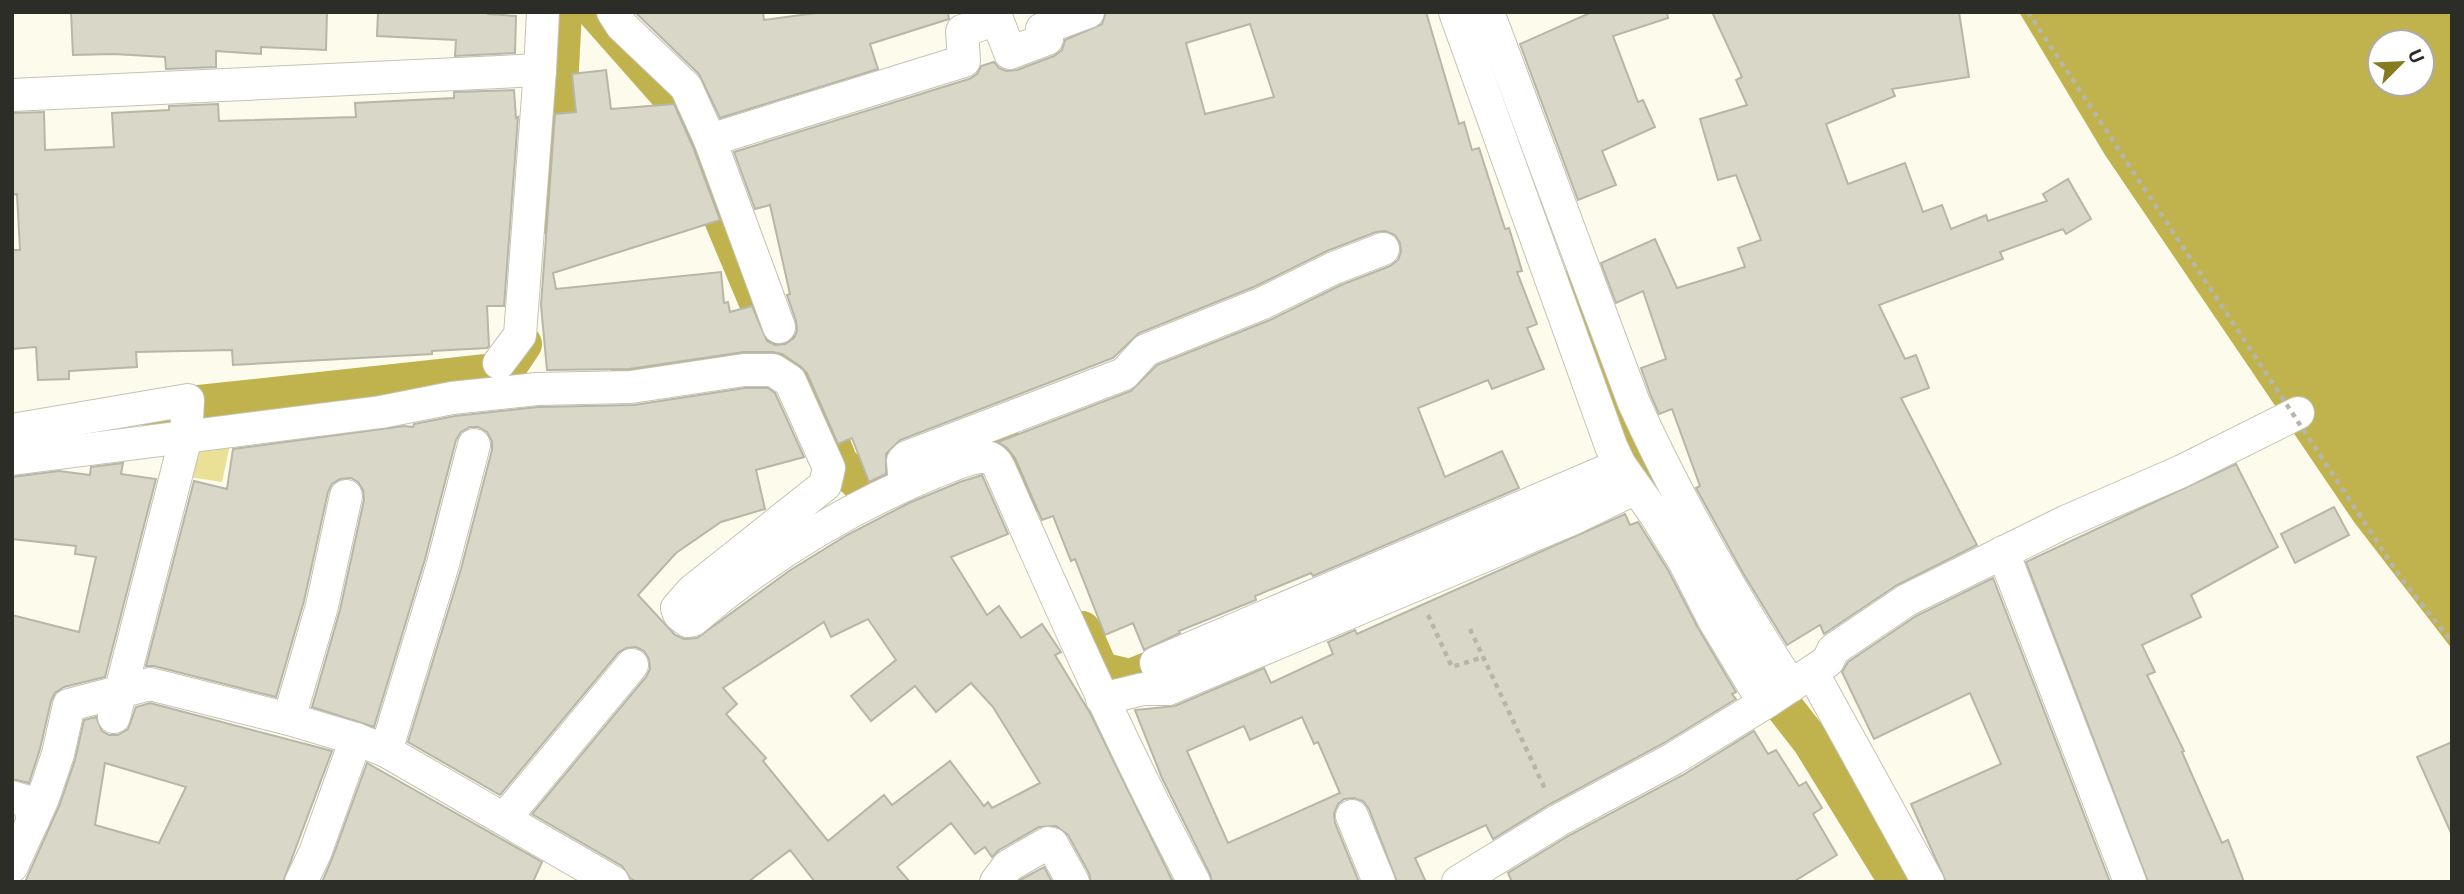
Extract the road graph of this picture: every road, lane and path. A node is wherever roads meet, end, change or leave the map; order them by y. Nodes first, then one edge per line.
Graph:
1 (543, 12) edge
2 (612, 12) edge
3 (1088, 12) edge
4 (2028, 12) edge
5 (1491, 19) edge
6 (1459, 25) edge
7 (540, 70) junction
8 (12, 95) edge
9 (710, 140) junction
10 (1572, 238) junction
11 (1383, 249) dead end
12 (1540, 250) junction
13 (779, 327) dead end
14 (499, 363) dead end
15 (2298, 413) dead end
16 (12, 430) edge
17 (186, 437) junction
18 (474, 445) dead end
19 (12, 459) edge
20 (904, 475) junction
21 (1630, 479) junction
22 (346, 496) dead end
23 (2003, 552) junction
24 (1423, 603) dead end
25 (1728, 614) junction
26 (1470, 629) dead end
27 (2452, 642) edge
28 (1483, 657) junction
29 (632, 665) dead end
30 (1785, 690) junction
31 (1102, 699) junction
32 (116, 705) junction
33 (289, 719) junction
34 (356, 739) junction
35 (386, 751) junction
36 (12, 797) edge
37 (1352, 816) dead end
38 (505, 818) junction
39 (1559, 820) junction
40 (33, 821) junction
41 (12, 866) edge
42 (1923, 880) edge
43 (301, 882) edge
44 (613, 882) edge
45 (996, 882) edge
46 (1073, 882) edge
47 (1194, 882) edge
48 (1379, 882) edge
49 (1458, 882) edge
50 (2130, 882) edge

1 - 7 street
2 - 9 street
3 - 9 street
4 - 27 path, bridge
5 - 6 street
5 - 10 street
6 - 12 street
7 - 8 street
7 - 14 street
9 - 13 street
10 - 12 street
10 - 25 street
11 - 20 street
12 - 21 street
15 - 23 street
16 - 17 street
17 - 19 street
17 - 20 street
17 - 32 street
18 - 35 street
20 - 31 street
21 - 25 street
21 - 31 street
22 - 33 street
23 - 30 street
23 - 50 street
24 - 28 path
25 - 30 street
26 - 28 path
28 - 39 path
29 - 38 street
30 - 39 street
30 - 42 street
31 - 47 street
32 - 33 street
32 - 40 street
33 - 34 street
34 - 35 street
34 - 43 street
35 - 38 street
36 - 40 street
37 - 48 street
38 - 44 street
39 - 49 street
40 - 41 street
45 - 46 street

